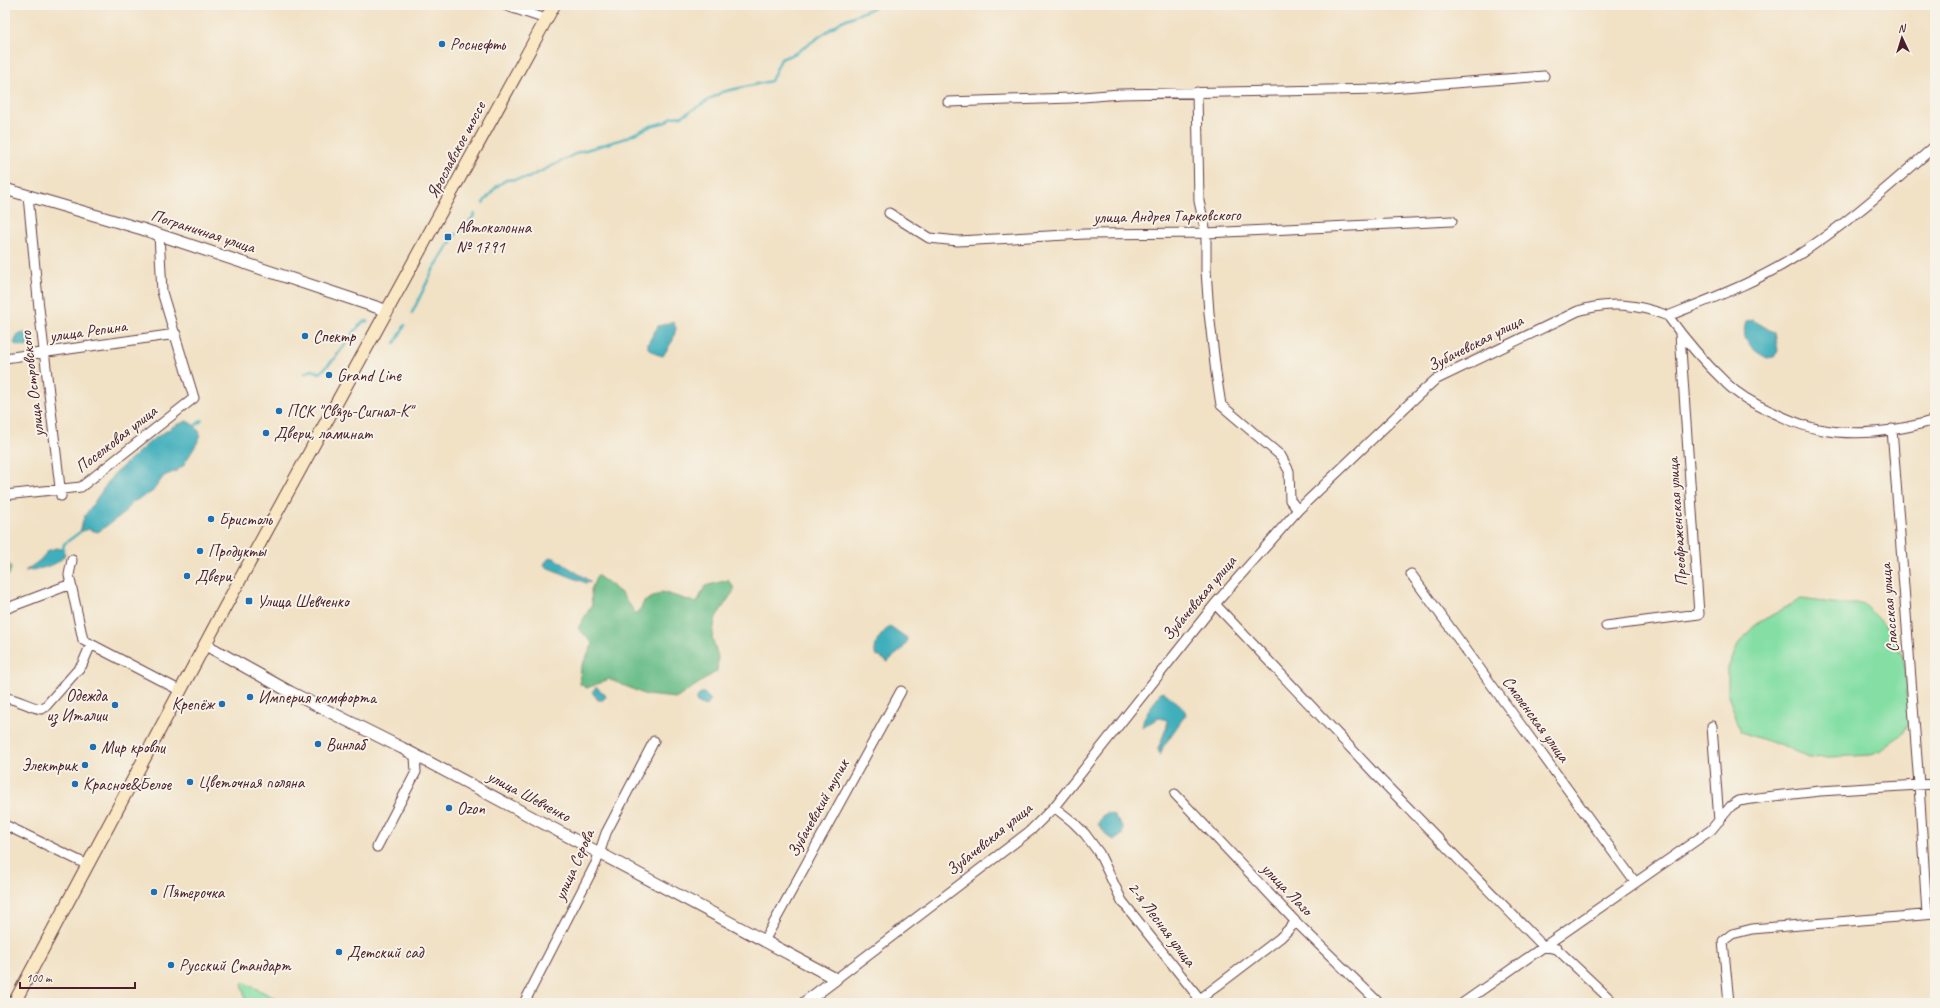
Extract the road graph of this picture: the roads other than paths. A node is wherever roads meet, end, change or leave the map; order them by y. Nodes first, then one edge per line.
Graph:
1 (504, 5) edge
2 (554, 5) edge
3 (546, 19) junction
4 (1544, 76) dead end
5 (1197, 92) junction
6 (948, 102) dead end
7 (1935, 146) edge
8 (5, 189) edge
9 (28, 196) junction
10 (889, 213) dead end
11 (1452, 221) dead end
12 (1206, 233) junction
13 (159, 234) junction
14 (388, 311) junction
15 (1668, 316) junction
16 (176, 334) junction
17 (1680, 334) junction
18 (44, 353) junction
19 (5, 358) edge
20 (1935, 420) edge
21 (1892, 429) junction
22 (61, 493) junction
23 (5, 495) edge
24 (1298, 510) junction
25 (72, 560) dead end
26 (1411, 574) dead end
27 (71, 584) junction
28 (1215, 604) junction
29 (5, 609) edge
30 (1606, 626) dead end
31 (91, 644) junction
32 (206, 645) junction
33 (181, 691) junction
34 (901, 691) dead end
35 (5, 698) edge
36 (1712, 726) dead end
37 (654, 741) dead end
38 (416, 756) junction
39 (1935, 784) edge
40 (1919, 785) junction
41 (1175, 794) dead end
42 (1054, 807) junction
43 (1719, 821) junction
44 (5, 826) edge
45 (377, 847) dead end
46 (599, 853) junction
47 (88, 865) junction
48 (1635, 882) junction
49 (1931, 914) edge
50 (1296, 922) junction
51 (764, 941) junction
52 (1543, 946) junction
53 (836, 979) junction
54 (1202, 1001) edge
55 (14, 1003) edge
56 (524, 1003) edge
57 (804, 1003) edge
58 (1379, 1003) edge
59 (1463, 1003) edge
60 (1614, 1003) edge
61 (1729, 1003) edge

1 - 3 street
2 - 3 main road, Ярославское шоссе
3 - 14 main road, Ярославское шоссе
4 - 5 street
5 - 6 street
5 - 12 street
7 - 15 street
8 - 9 street, Пограничная улица
9 - 13 street, Пограничная улица
9 - 18 street, улица Островского
10 - 12 street, улица Андрея Тарковского
11 - 12 street, улица Андрея Тарковского
12 - 24 street
13 - 14 street, Пограничная улица
13 - 16 street
14 - 32 main road, Ярославское шоссе
15 - 17 street
15 - 24 street, Зубачевская улица
16 - 18 street, улица Репина
16 - 22 street, Поселковая улица
17 - 21 street
17 - 30 street, Преображенская улица
18 - 19 street, улица Репина
18 - 22 street, улица Островского
20 - 21 street
21 - 40 street, Спасская улица
22 - 23 street, Поселковая улица
24 - 28 street, Зубачевская улица
25 - 27 street
26 - 48 street, Смоленская улица
27 - 29 street
27 - 31 street
28 - 42 street, Зубачевская улица
28 - 52 street
31 - 33 street
31 - 35 street
32 - 33 main road, Ярославское шоссе
32 - 38 street, улица Шевченко
33 - 47 main road, Ярославское шоссе
34 - 51 street, Зубачевский тупик
36 - 43 street
37 - 46 street, улица Серова
38 - 45 street
38 - 46 street, улица Шевченко
39 - 40 street
40 - 43 street
40 - 49 street, Спасская улица
41 - 50 street, улица Лазо
42 - 53 street, Зубачевская улица
42 - 54 street, 2-я Лесная улица
43 - 48 street
44 - 47 street
46 - 51 street, улица Шевченко
46 - 56 street, улица Серова
47 - 55 main road, Ярославское шоссе
48 - 52 street
49 - 61 street
50 - 54 street
50 - 58 street, улица Лазо
51 - 53 street, улица Шевченко
52 - 59 street
52 - 60 street
53 - 57 street, Зубачевская улица

